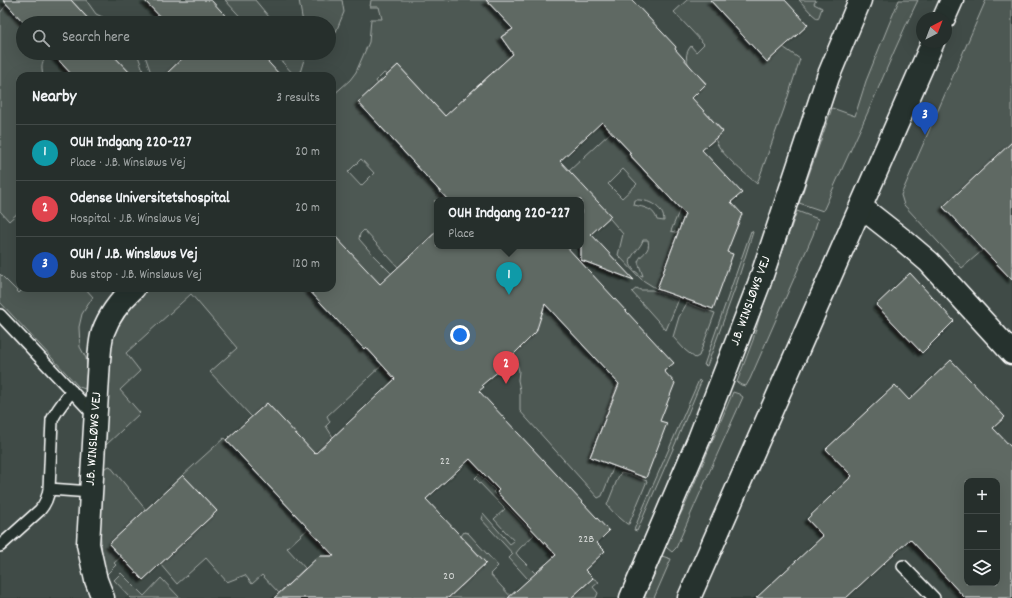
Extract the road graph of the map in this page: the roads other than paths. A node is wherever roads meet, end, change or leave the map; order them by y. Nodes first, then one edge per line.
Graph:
1 (860, 0) edge
2 (952, 0) edge
3 (947, 12) edge
4 (930, 48) edge
5 (861, 207) junction
6 (130, 292) edge
7 (0, 315) edge
8 (1012, 353) edge
9 (72, 391) junction
10 (96, 416) junction
11 (49, 489) junction
12 (91, 492) junction
13 (0, 546) edge
14 (903, 566) dead end
15 (103, 598) edge
16 (631, 598) edge
17 (689, 598) edge
18 (934, 598) edge

1 - 16 street, J.B. WINSLØWS VEJ
2 - 3 street
4 - 5 street
5 - 8 street
5 - 17 street
6 - 10 street, J.B. WINSLØWS VEJ
7 - 9 lane
9 - 10 lane
9 - 11 lane
10 - 12 street, J.B. WINSLØWS VEJ
11 - 12 lane
11 - 13 lane
12 - 15 street, J.B. WINSLØWS VEJ
14 - 18 lane

